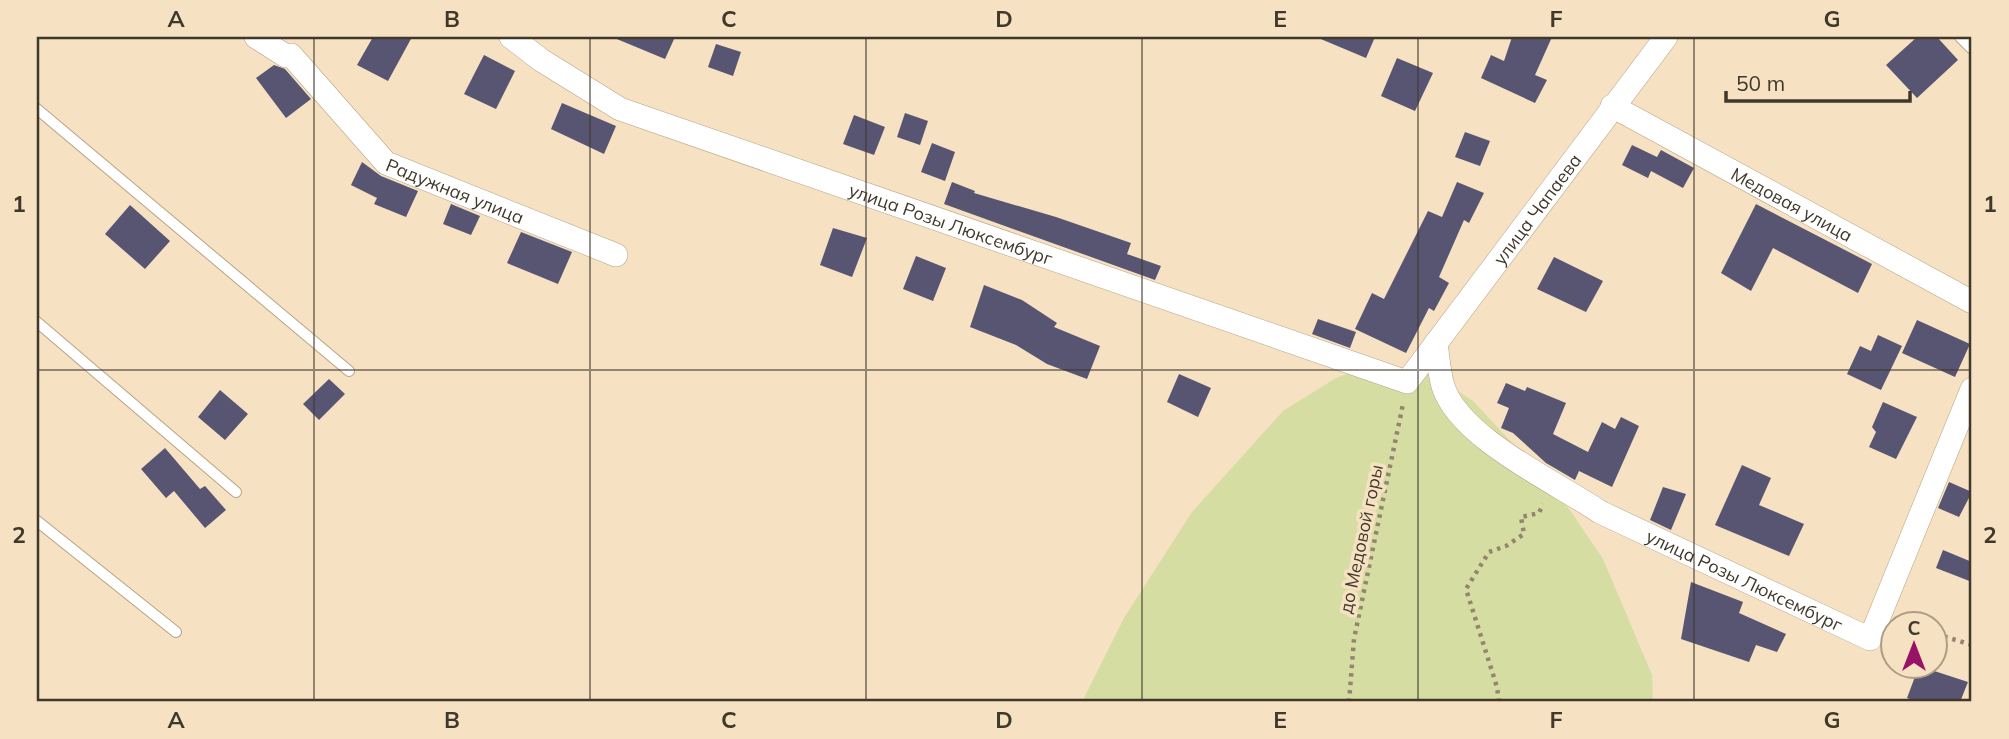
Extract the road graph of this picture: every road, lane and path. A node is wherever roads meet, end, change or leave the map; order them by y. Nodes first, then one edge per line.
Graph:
1 (257, 37) edge
2 (511, 37) edge
3 (1666, 37) edge
4 (1960, 37) edge
5 (1972, 49) edge
6 (1612, 106) junction
7 (37, 109) edge
8 (616, 255) dead end
9 (1972, 302) edge
10 (37, 323) edge
11 (1436, 343) junction
12 (349, 372) dead end
13 (1407, 383) junction
14 (1972, 389) edge
15 (1526, 469) junction
16 (236, 492) dead end
17 (37, 521) edge
18 (176, 632) dead end
19 (1950, 638) edge
20 (1972, 645) edge
21 (1349, 702) edge
22 (1499, 702) edge

1 - 8 street, Радужная улица
2 - 13 street, улица Розы Люксембург
3 - 6 street, улица Чапаева
4 - 5 lane
6 - 9 street, Медовая улица
6 - 11 street, улица Чапаева
7 - 12 lane
10 - 16 lane
11 - 13 street, улица Чапаева
11 - 15 street, улица Розы Люксембург
13 - 21 path, до Медовой горы
14 - 15 street, улица Розы Люксембург
15 - 22 path
17 - 18 lane
19 - 20 path

